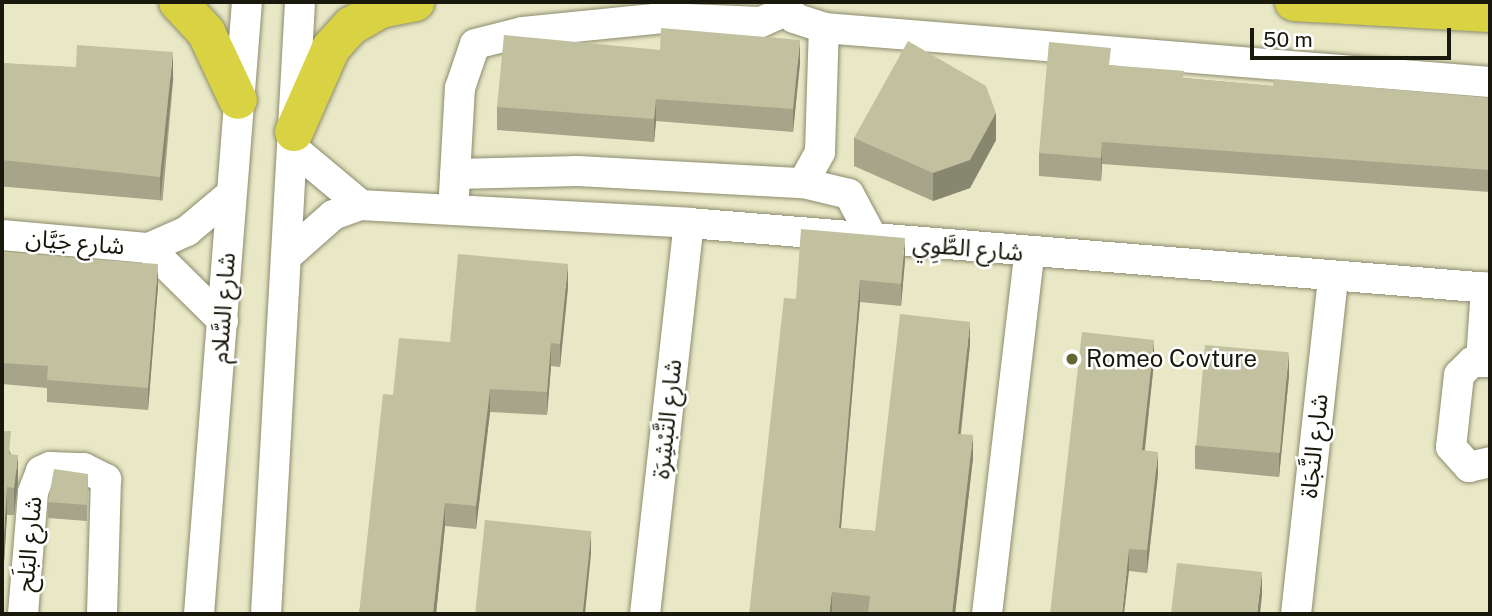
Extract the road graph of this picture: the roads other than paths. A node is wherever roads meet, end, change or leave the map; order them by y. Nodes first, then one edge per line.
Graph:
1 (178, 2) edge
2 (247, 2) edge
3 (300, 2) edge
4 (415, 2) edge
5 (1293, 2) edge
6 (787, 6) edge
7 (1490, 13) edge
8 (824, 28) junction
9 (1490, 82) edge
10 (238, 100) junction
11 (294, 140) junction
12 (455, 174) junction
13 (803, 183) junction
14 (230, 195) junction
15 (361, 205) junction
16 (452, 211) junction
17 (689, 223) junction
18 (2, 236) edge
19 (873, 239) junction
20 (149, 248) junction
21 (1029, 254) junction
22 (288, 255) junction
23 (1333, 278) junction
24 (1488, 287) edge
25 (223, 321) junction
26 (1486, 361) edge
27 (1490, 462) edge
28 (23, 614) edge
29 (102, 614) edge
30 (199, 614) edge
31 (266, 614) edge
32 (645, 614) edge
33 (987, 614) edge
34 (1296, 614) edge

1 - 10 highway
2 - 10 street, شارع السَّلام
3 - 11 street
4 - 11 highway
5 - 7 highway
6 - 8 street
6 - 12 street
8 - 9 street
8 - 13 street
10 - 14 street, شارع السَّلام
11 - 15 street
11 - 22 street
12 - 13 street
12 - 16 street
13 - 19 street
14 - 20 street, شارع جَيَّان
14 - 25 street, شارع السَّلام
15 - 16 street, شارع الطَّوِي
15 - 22 street, شارع الطَّوِي
16 - 17 street, شارع الطَّوِي
17 - 19 street, شارع الطَّوِي
17 - 32 street, شارع التَّبْشِرَة
18 - 20 street, شارع جَيَّان
19 - 21 street, شارع الطَّوِي
20 - 25 street, شارع جَيَّان
21 - 23 street, شارع الطَّوِي
21 - 33 street
22 - 31 street
23 - 24 street, شارع الطَّوِي
23 - 34 street, شارع النَّجَاة
24 - 26 street
25 - 30 street, شارع السَّلام
26 - 27 street
28 - 29 street, شارع البَلَح

